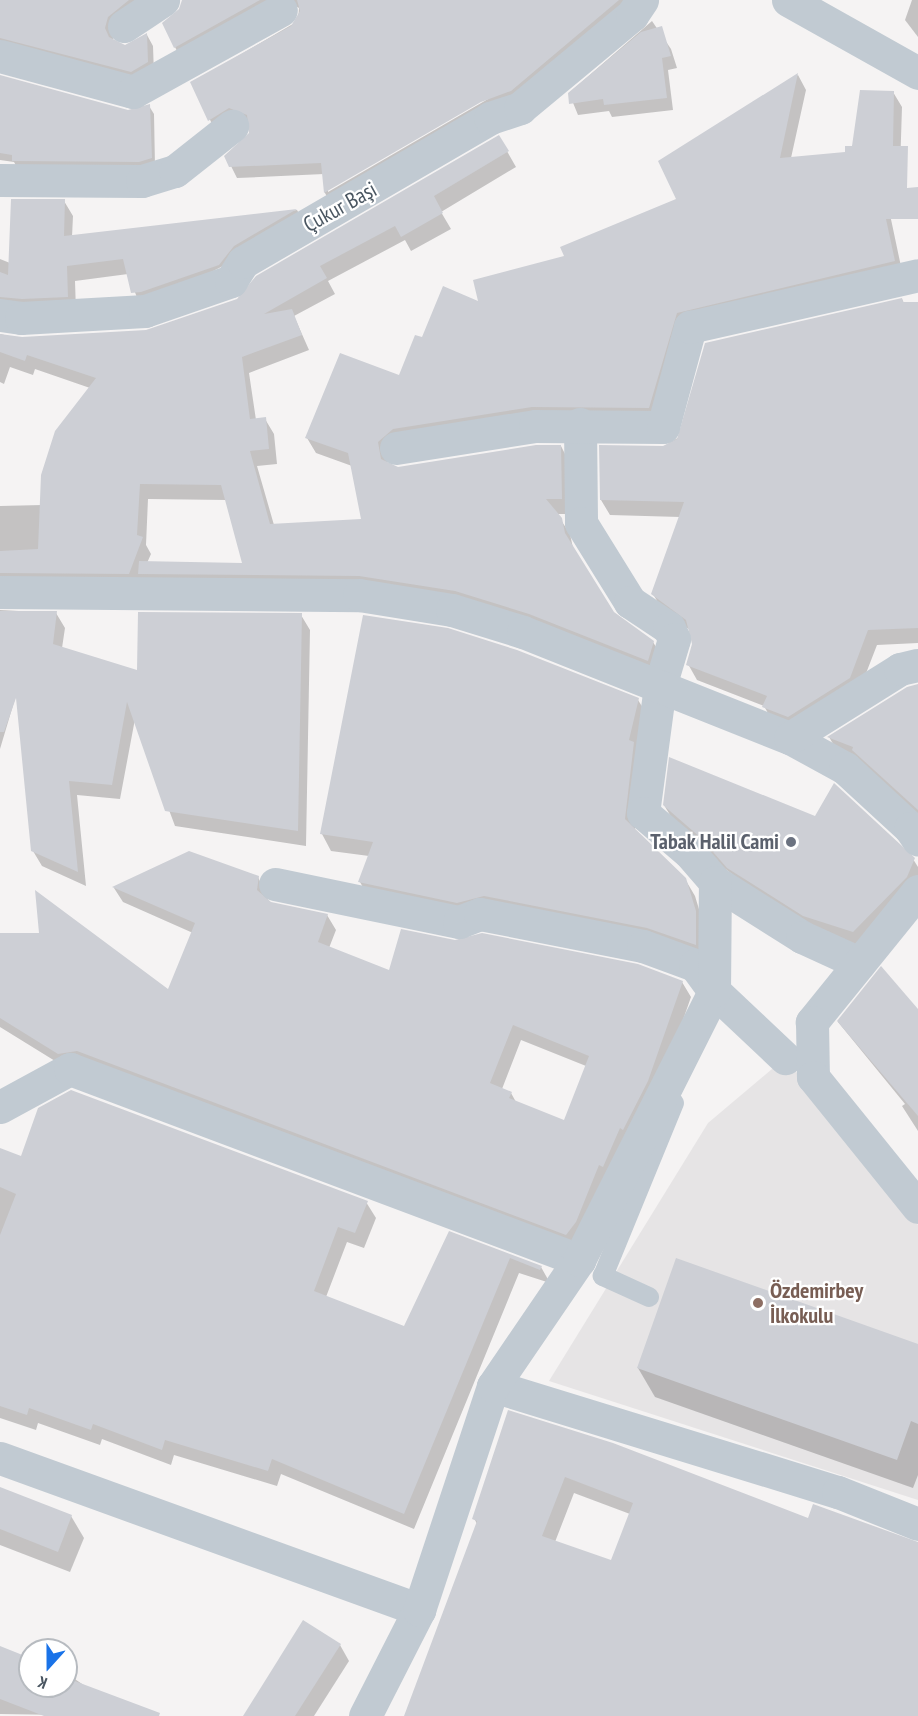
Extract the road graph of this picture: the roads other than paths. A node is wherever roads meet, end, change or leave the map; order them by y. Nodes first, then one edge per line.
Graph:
1 (163, 0) edge
2 (642, 0) edge
3 (788, 0) edge
4 (281, 10) dead end
5 (124, 26) dead end
6 (0, 56) edge
7 (918, 73) edge
8 (232, 126) dead end
9 (0, 180) edge
10 (918, 275) edge
11 (0, 315) edge
12 (580, 424) junction
13 (396, 448) dead end
14 (0, 592) edge
15 (918, 665) edge
16 (660, 686) junction
17 (790, 738) junction
18 (918, 840) edge
19 (715, 882) junction
20 (275, 884) dead end
21 (918, 891) edge
22 (859, 963) junction
23 (714, 991) junction
24 (785, 1058) dead end
25 (0, 1107) edge
26 (918, 1207) edge
27 (579, 1260) junction
28 (649, 1297) dead end
29 (493, 1386) junction
30 (0, 1458) edge
31 (918, 1524) edge
32 (419, 1610) junction
33 (365, 1716) edge

1 - 5 street
2 - 11 street, Çukur Başi
3 - 7 street
4 - 6 street
8 - 9 street
10 - 12 street
12 - 13 street
12 - 16 street
14 - 16 street
15 - 17 street
16 - 17 street
16 - 19 street
17 - 18 street
19 - 22 street
19 - 23 street
20 - 23 street
21 - 22 street
22 - 26 street
23 - 24 street
23 - 27 street
23 - 28 lane
25 - 27 street
27 - 29 street
29 - 31 street
29 - 32 street
30 - 32 street
32 - 33 street

